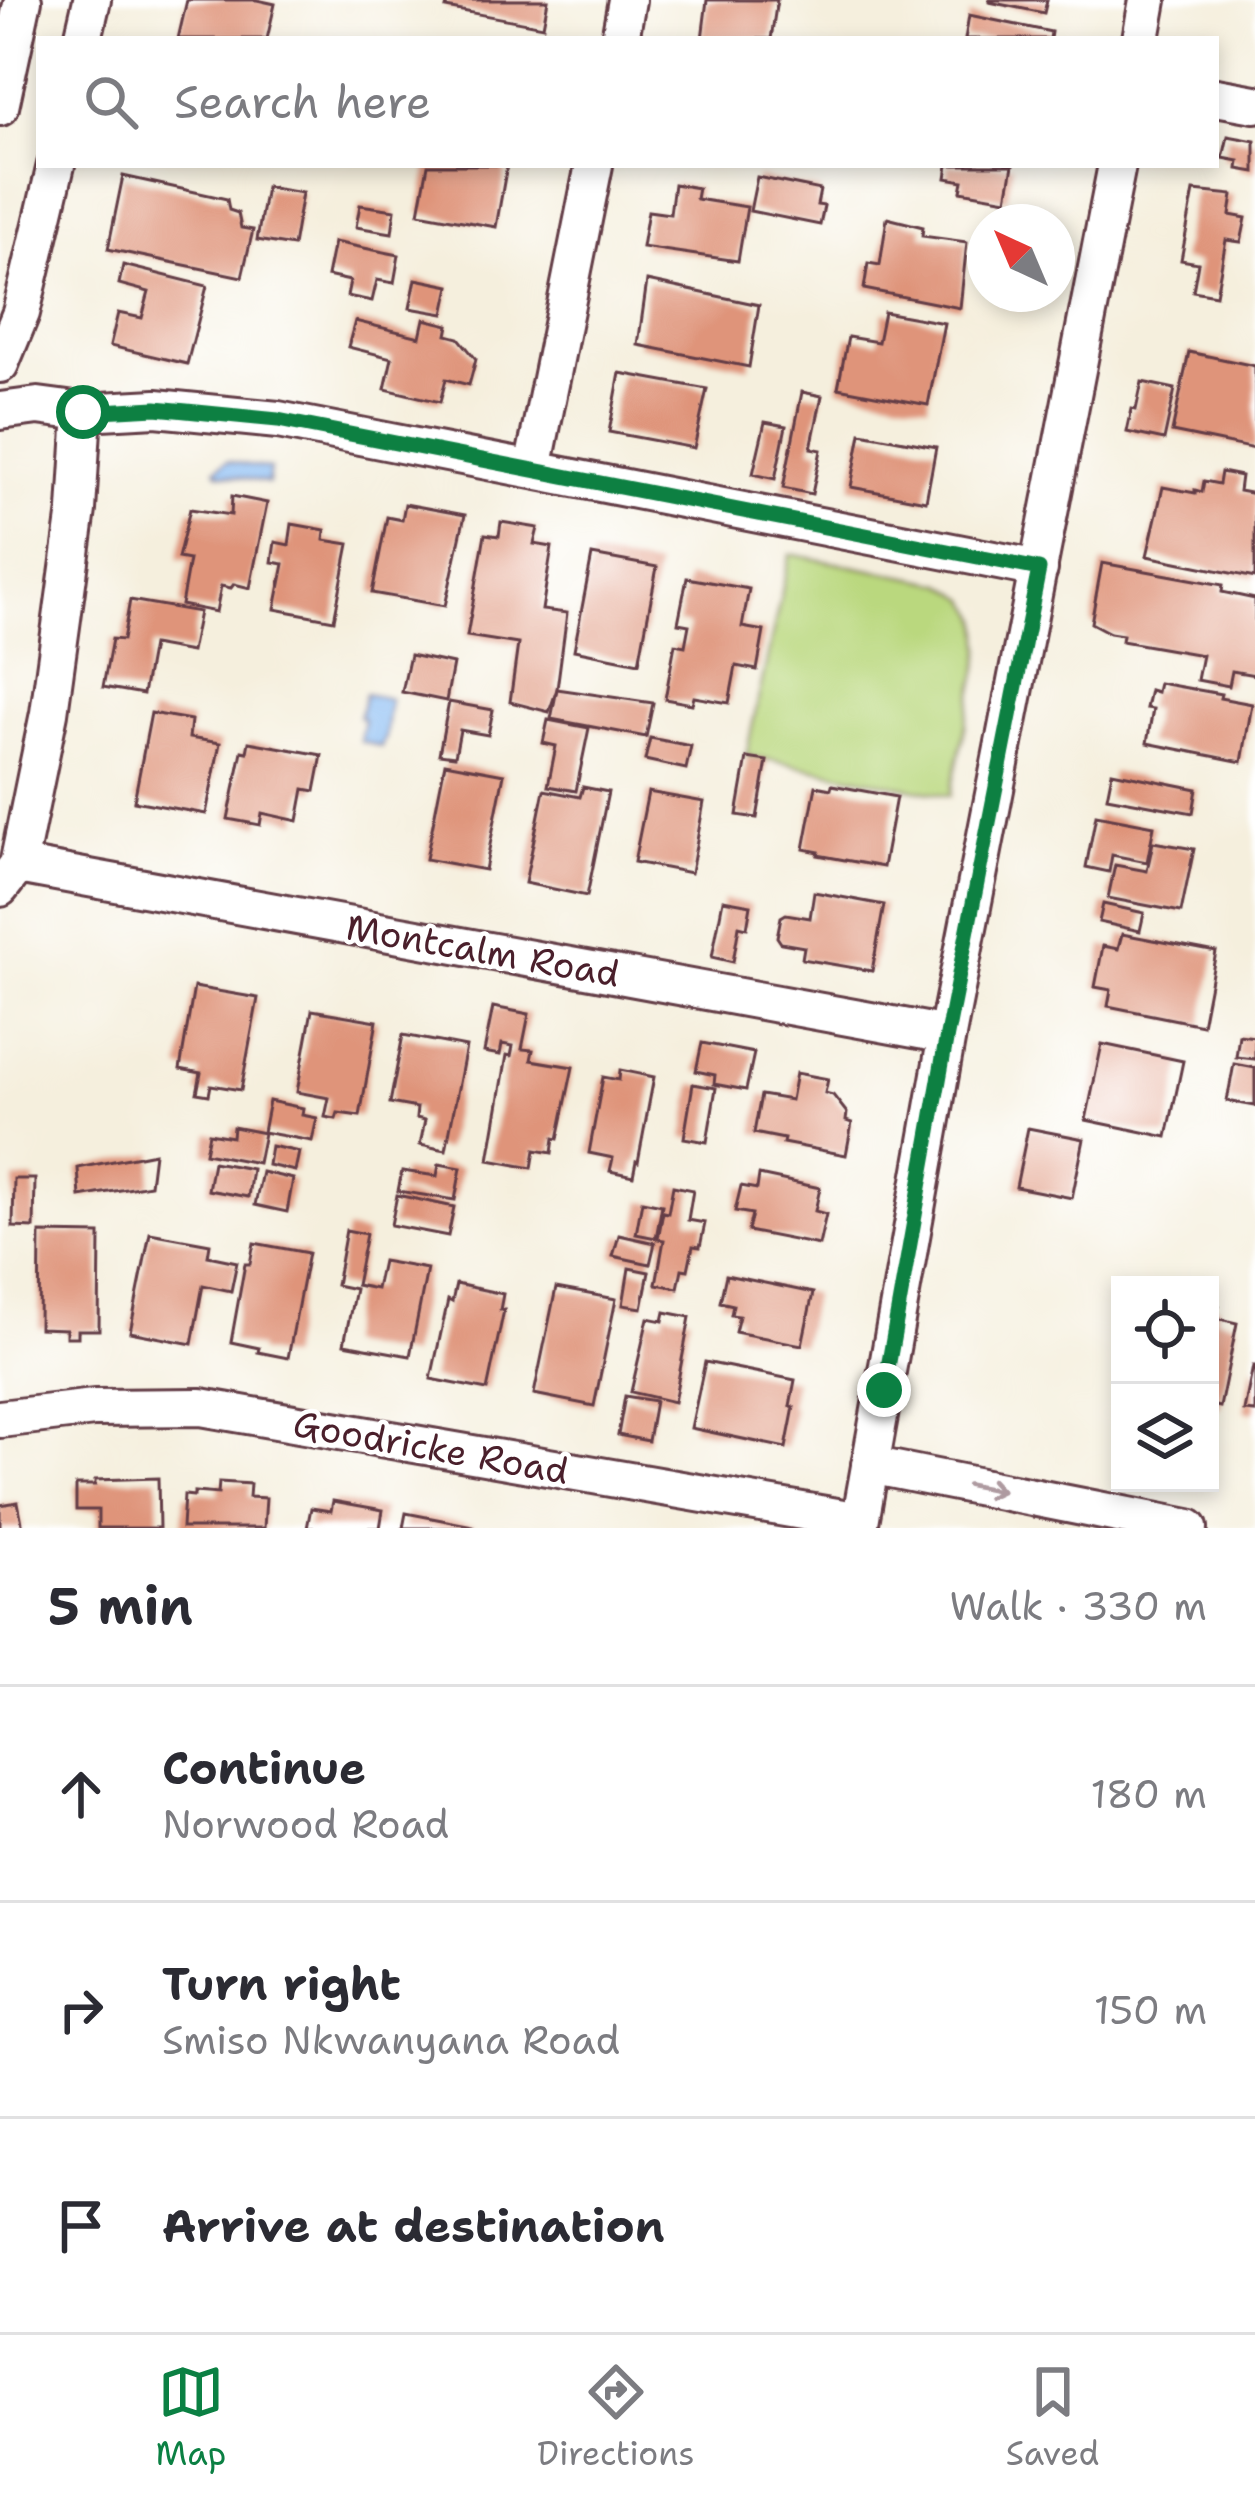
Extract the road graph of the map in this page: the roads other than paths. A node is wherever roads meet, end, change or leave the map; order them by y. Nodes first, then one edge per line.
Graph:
1 (22, 0) edge
2 (92, 0) edge
3 (627, 0) edge
4 (1148, 0) edge
5 (84, 36) edge
6 (621, 36) edge
7 (1142, 36) edge
8 (1219, 98) edge
9 (1255, 104) edge
10 (0, 107) edge
11 (55, 168) edge
12 (593, 168) edge
13 (1117, 168) edge
14 (1, 358) edge
15 (38, 406) junction
16 (0, 411) edge
17 (83, 412) junction
18 (533, 470) junction
19 (1039, 569) junction
20 (9, 876) edge
21 (947, 1035) junction
22 (0, 1419) edge
23 (870, 1465) junction
24 (859, 1524) edge
25 (1190, 1528) edge

1 - 10 street
2 - 5 street
3 - 6 street
4 - 7 street
8 - 9 street
11 - 14 street
12 - 18 street
13 - 19 street
14 - 15 street
15 - 16 street
15 - 17 street
17 - 18 street
17 - 20 street
18 - 19 street
19 - 21 street
20 - 21 street, Montcalm Road
21 - 23 street
22 - 24 street, Goodricke Road
23 - 24 street
23 -> 25 street

